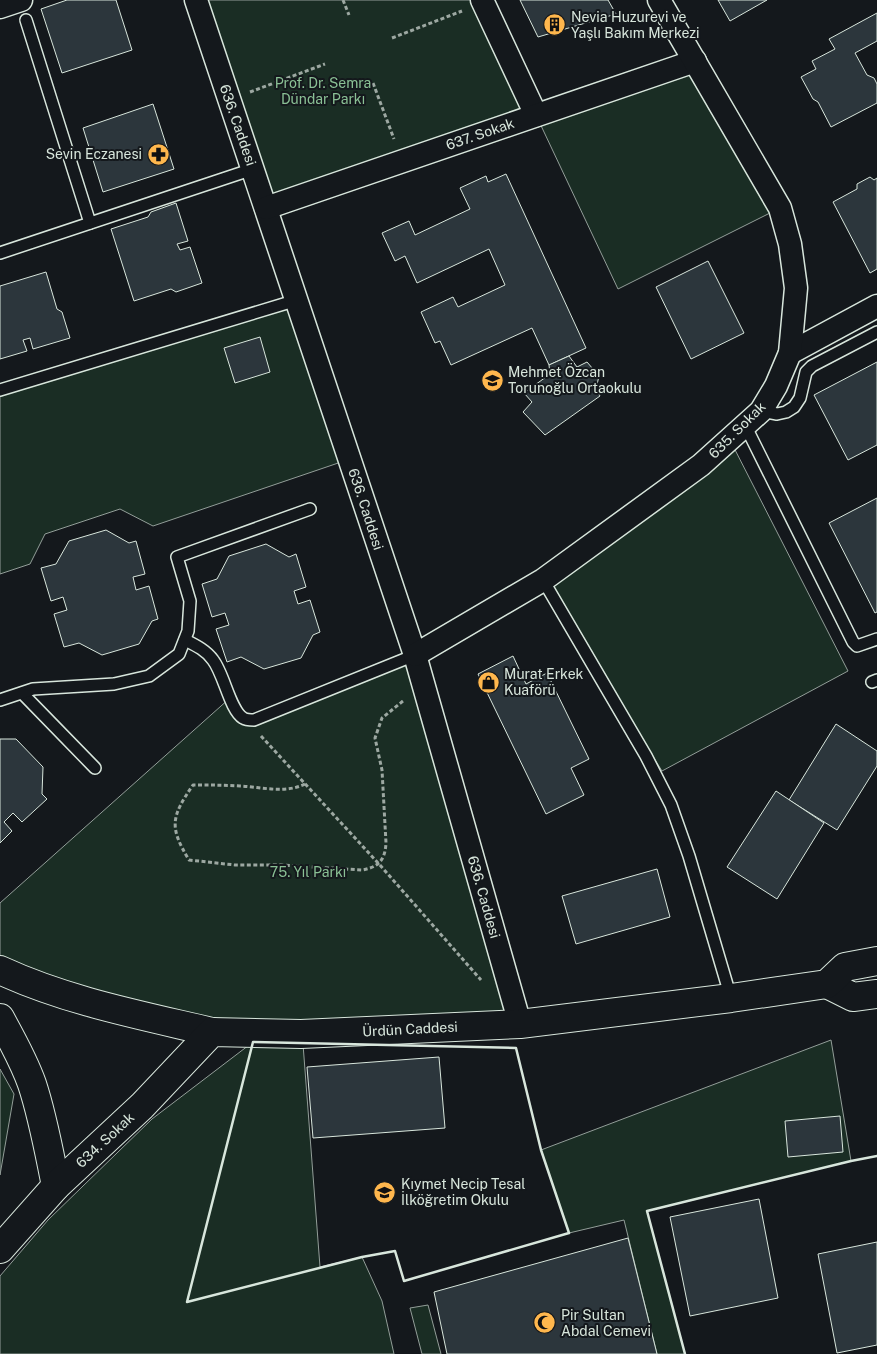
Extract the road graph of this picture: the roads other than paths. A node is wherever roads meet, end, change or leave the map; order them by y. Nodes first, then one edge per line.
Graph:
1 (196, 0) edge
2 (659, 0) edge
3 (483, 2) edge
4 (0, 7) edge
5 (24, 10) edge
6 (695, 61) junction
7 (536, 115) junction
8 (253, 169) junction
9 (266, 208) junction
10 (90, 223) junction
11 (0, 253) edge
12 (297, 300) junction
13 (877, 306) edge
14 (877, 332) edge
15 (790, 353) junction
16 (0, 390) edge
17 (753, 418) junction
18 (310, 509) dead end
19 (543, 580) junction
20 (877, 639) edge
21 (185, 640) junction
22 (414, 654) junction
23 (22, 692) junction
24 (0, 700) edge
25 (95, 768) dead end
26 (877, 961) edge
27 (0, 970) edge
28 (827, 984) junction
29 (877, 994) edge
30 (731, 998) junction
31 (0, 1018) edge
32 (520, 1024) junction
33 (212, 1032) junction
34 (56, 1186) junction
35 (0, 1249) edge

1 - 8 street, 636. Caddesi
2 - 6 street, 635. Sokak
3 - 7 street
4 - 5 street
5 - 10 lane
6 - 7 street, 637. Sokak
6 - 15 street, 635. Sokak
7 - 9 street, 637. Sokak
8 - 9 street, 636. Caddesi
8 - 10 lane
9 - 12 street, 636. Caddesi
10 - 11 lane
12 - 16 lane
12 - 22 street, 636. Caddesi
13 - 15 street
14 - 17 lane
15 - 17 street, 635. Sokak
17 - 19 street, 635. Sokak
17 - 20 lane
18 - 21 lane
19 - 22 street, 635. Sokak
19 - 30 lane
21 - 22 lane
21 - 23 lane
22 - 32 street, 636. Caddesi
23 - 24 lane
23 - 25 lane
26 - 28 main road
27 - 33 main road, Ürdün Caddesi
28 - 29 main road
28 - 30 main road, Ürdün Caddesi
30 - 32 main road, Ürdün Caddesi
31 - 34 main road
32 - 33 main road, Ürdün Caddesi
33 - 34 main road, 634. Sokak
34 - 35 main road, 634. Sokak

